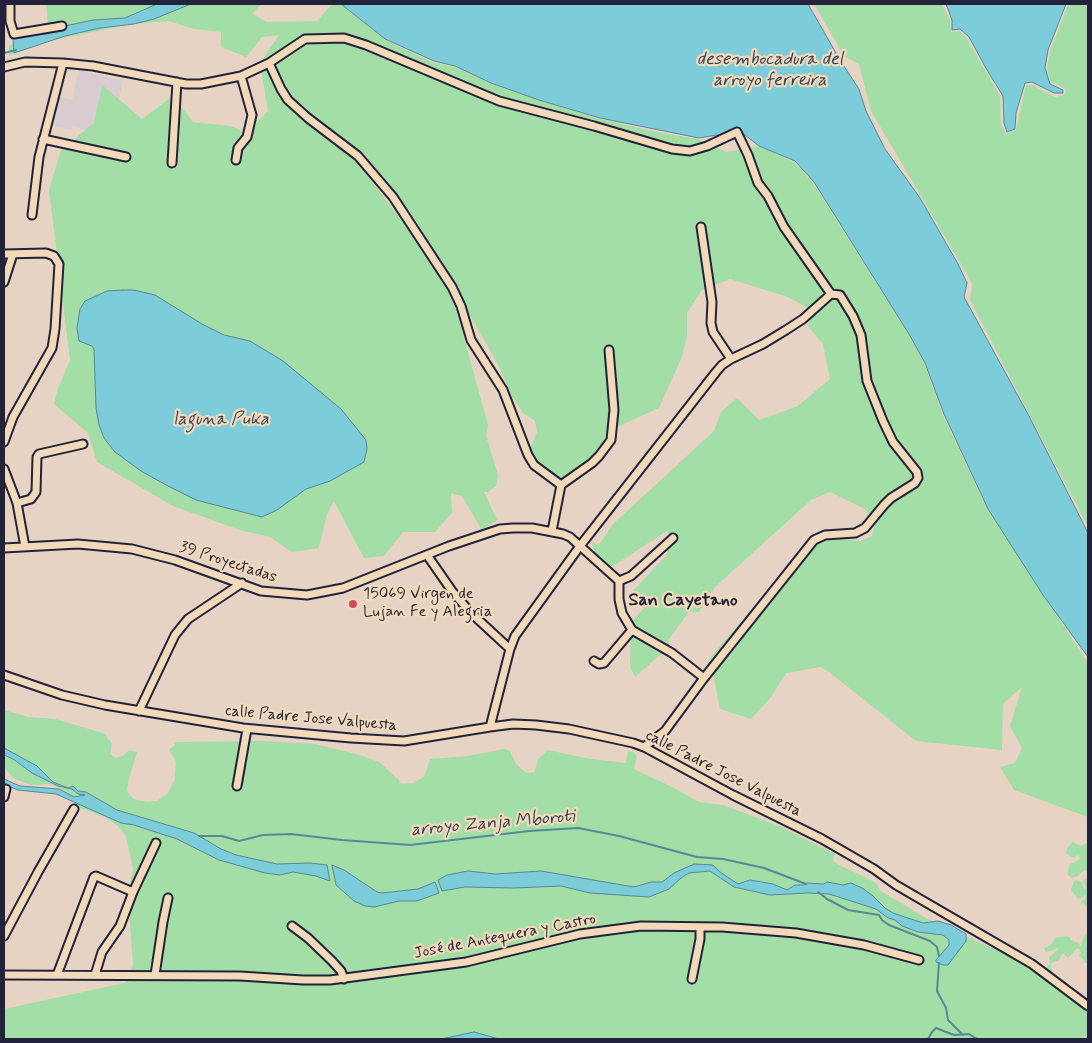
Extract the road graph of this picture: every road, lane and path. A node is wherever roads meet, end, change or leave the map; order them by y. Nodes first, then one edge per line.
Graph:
1 (10, 4) edge
2 (62, 26) dead end
3 (63, 63) junction
4 (269, 63) junction
5 (4, 67) edge
6 (241, 76) junction
7 (176, 82) junction
8 (43, 138) junction
9 (126, 158) dead end
10 (236, 160) dead end
11 (172, 163) dead end
12 (32, 215) dead end
13 (701, 227) dead end
14 (4, 254) edge
15 (13, 254) junction
16 (4, 282) edge
17 (831, 294) junction
18 (609, 350) dead end
19 (731, 359) junction
20 (4, 442) edge
21 (83, 444) dead end
22 (4, 469) edge
23 (561, 486) junction
24 (16, 503) junction
25 (552, 531) junction
26 (673, 538) dead end
27 (580, 546) junction
28 (25, 547) junction
29 (4, 548) edge
30 (427, 555) junction
31 (619, 581) junction
32 (242, 583) junction
33 (632, 630) junction
34 (510, 649) junction
35 (594, 661) dead end
36 (4, 675) edge
37 (704, 678) junction
38 (139, 711) junction
39 (490, 726) junction
40 (247, 729) junction
41 (644, 747) junction
42 (237, 786) dead end
43 (74, 810) dead end
44 (156, 843) dead end
45 (133, 892) junction
46 (168, 898) dead end
47 (292, 926) dead end
48 (700, 927) junction
49 (4, 936) edge
50 (919, 960) dead end
51 (95, 974) junction
52 (4, 975) edge
53 (57, 975) junction
54 (155, 975) junction
55 (344, 979) junction
56 (692, 979) dead end
57 (1088, 1006) edge

1 - 2 street
3 - 5 street
3 - 7 street
3 - 8 street
4 - 6 street
4 - 17 street
4 - 23 street
6 - 7 street
6 - 10 street
7 - 11 street
8 - 9 street
8 - 12 street
13 - 19 street
14 - 15 street
15 - 16 street
15 - 20 street
17 - 19 street
17 - 37 street
18 - 23 street
19 - 27 street
21 - 24 street
22 - 24 street
23 - 25 street
24 - 28 street
25 - 27 street, 39 Proyectadas
25 - 30 street, 39 Proyectadas
26 - 31 street
27 - 31 street, 39 Proyectadas
27 - 34 street
28 - 29 street, 39 Proyectadas
28 - 32 street, 39 Proyectadas
30 - 32 street, 39 Proyectadas
30 - 34 street
31 - 33 street
32 - 38 street
33 - 35 street
33 - 37 street
34 - 39 street
36 - 38 street, calle Padre Jose Valpuesta
37 - 41 street
38 - 40 street, calle Padre Jose Valpuesta
39 - 40 street, calle Padre Jose Valpuesta
39 - 41 street, calle Padre Jose Valpuesta
40 - 42 street
41 - 57 street, calle Padre Jose Valpuesta
43 - 49 street
44 - 45 street
45 - 51 street
45 - 53 street
46 - 54 street
47 - 55 street
48 - 50 street, José de Antequera y Castro
48 - 55 street, José de Antequera y Castro
48 - 56 street
51 - 53 street, José de Antequera y Castro
51 - 54 street, José de Antequera y Castro
52 - 53 street, José de Antequera y Castro
54 - 55 street, José de Antequera y Castro

